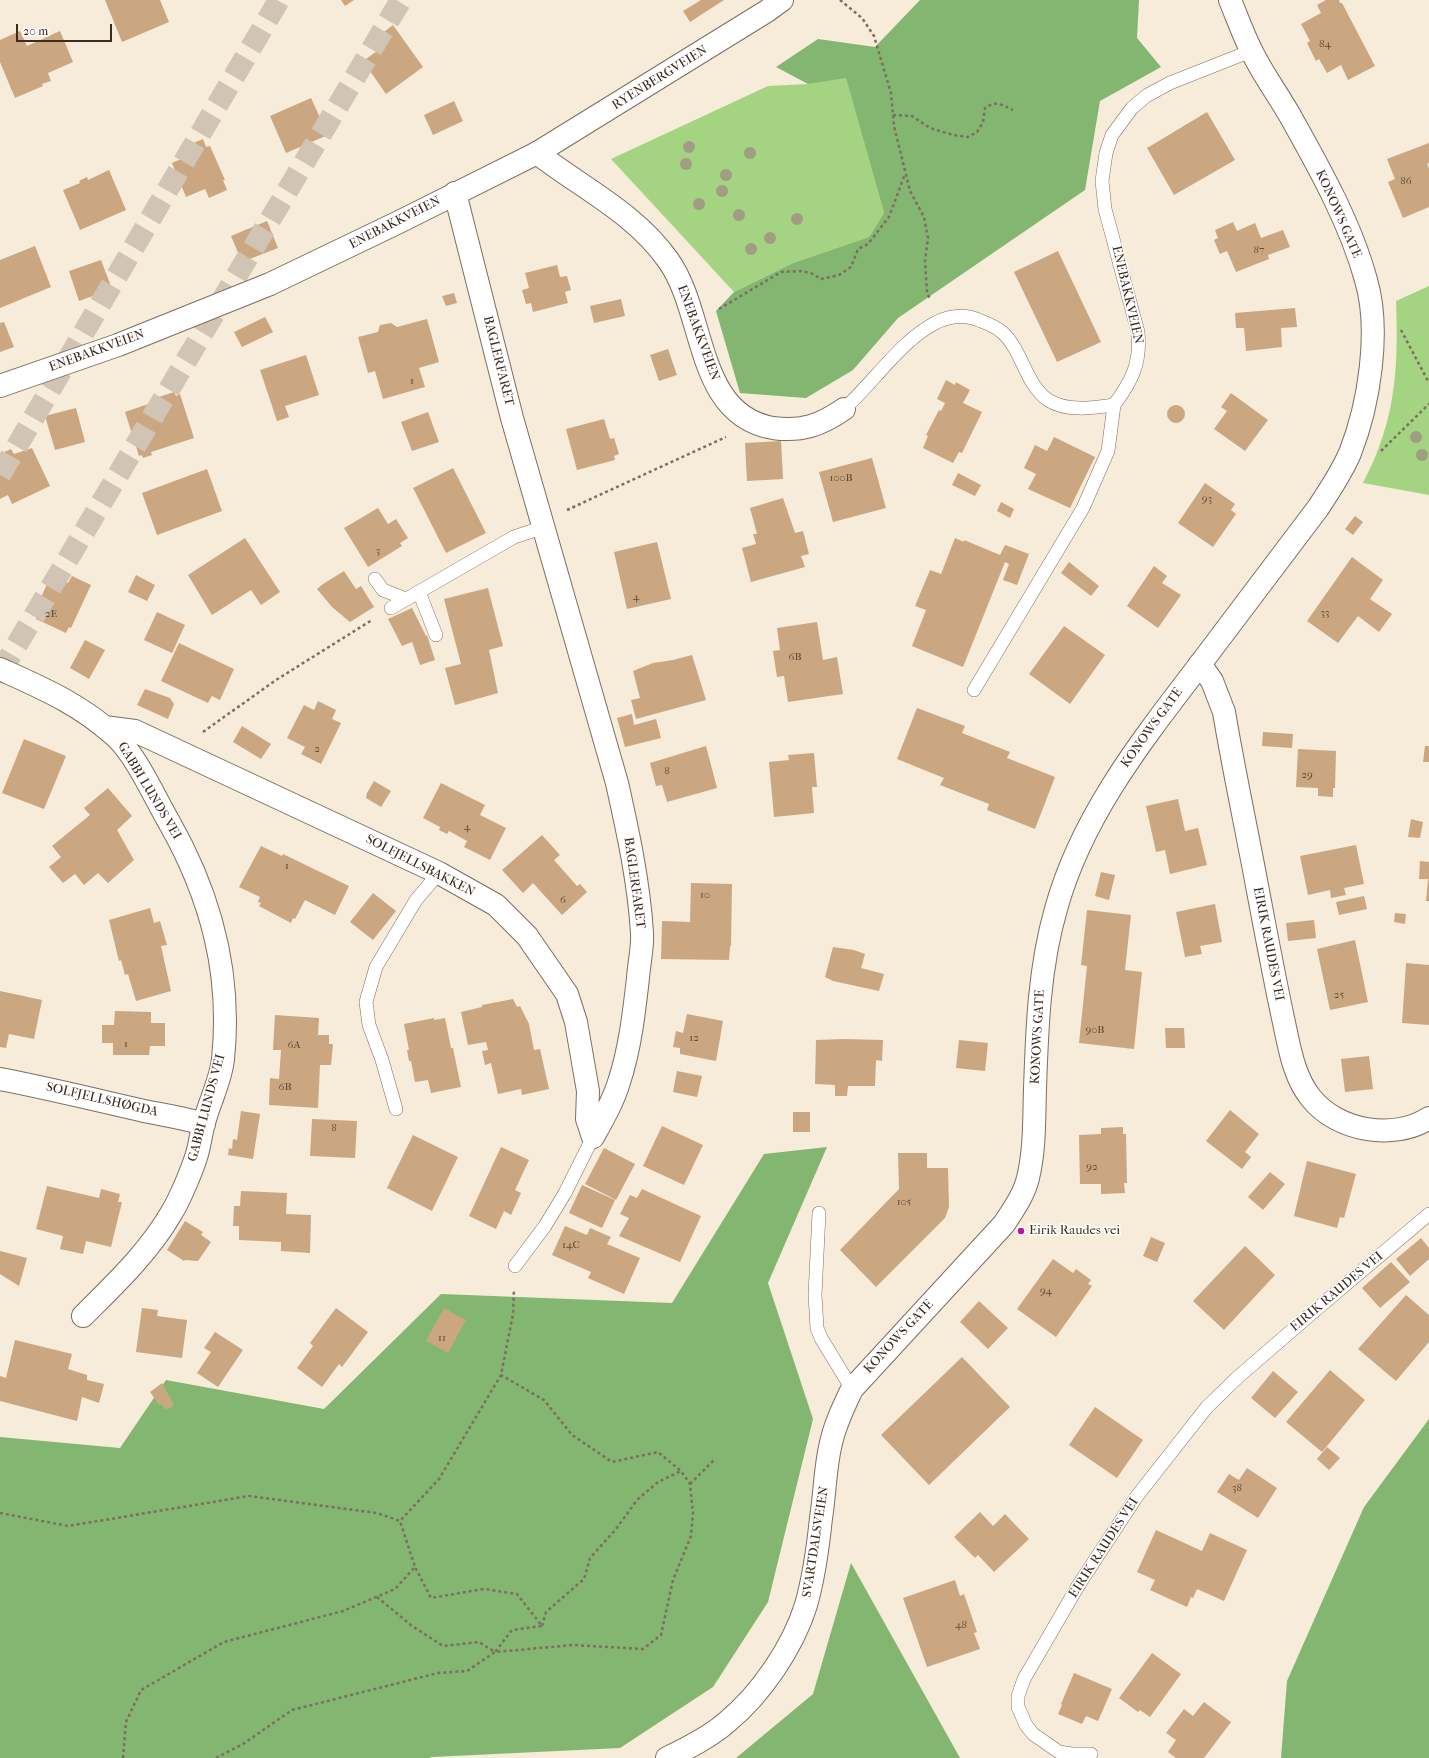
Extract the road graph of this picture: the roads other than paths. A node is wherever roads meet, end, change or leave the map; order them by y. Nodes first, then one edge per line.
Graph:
1 (782, 0) edge
2 (1230, 0) edge
3 (1252, 51) junction
4 (537, 153) junction
5 (455, 193) junction
6 (0, 386) edge
7 (1114, 405) junction
8 (844, 409) joint
9 (544, 527) junction
10 (375, 579) dead end
11 (419, 592) junction
12 (406, 599) junction
13 (391, 608) road end
14 (436, 635) dead end
15 (1200, 664) junction
16 (0, 669) edge
17 (974, 690) dead end
18 (104, 727) junction
19 (439, 873) junction
20 (0, 1079) edge
21 (396, 1109) dead end
22 (1429, 1118) edge
23 (204, 1124) junction
24 (593, 1137) junction
25 (818, 1213) dead end
26 (1429, 1214) edge
27 (515, 1266) road end
28 (83, 1316) dead end
29 (852, 1389) junction
30 (828, 1458) joint
31 (1091, 1754) dead end
32 (667, 1758) edge

1 - 4 street, RYENBERGVEIEN
2 - 3 street, KONOWS GATE
3 - 7 lane, ENEBAKKVEIEN
3 - 15 street, KONOWS GATE
4 - 5 street, ENEBAKKVEIEN
4 - 8 street, ENEBAKKVEIEN
5 - 6 street, ENEBAKKVEIEN
5 - 9 street, BAGLERFARET
7 - 8 lane, ENEBAKKVEIEN
7 - 17 lane
9 - 11 lane
9 - 24 street, BAGLERFARET
10 - 12 lane
11 - 12 lane
11 - 14 lane
12 - 13 lane
15 - 22 street, EIRIK RAUDES VEI
15 - 29 street, KONOWS GATE
16 - 18 street, GABBI LUNDS VEI
18 - 19 street, SOLFJELLSBAKKEN
18 - 23 street, GABBI LUNDS VEI
19 - 21 lane
19 - 24 street, SOLFJELLSBAKKEN
20 - 23 street, SOLFJELLSHØGDA
23 - 28 street, GABBI LUNDS VEI
24 - 27 lane, BAGLERFARET
25 - 29 lane
26 - 31 lane, EIRIK RAUDES VEI
29 - 30 street, KONOWS GATE
30 - 32 street, SVARTDALSVEIEN

